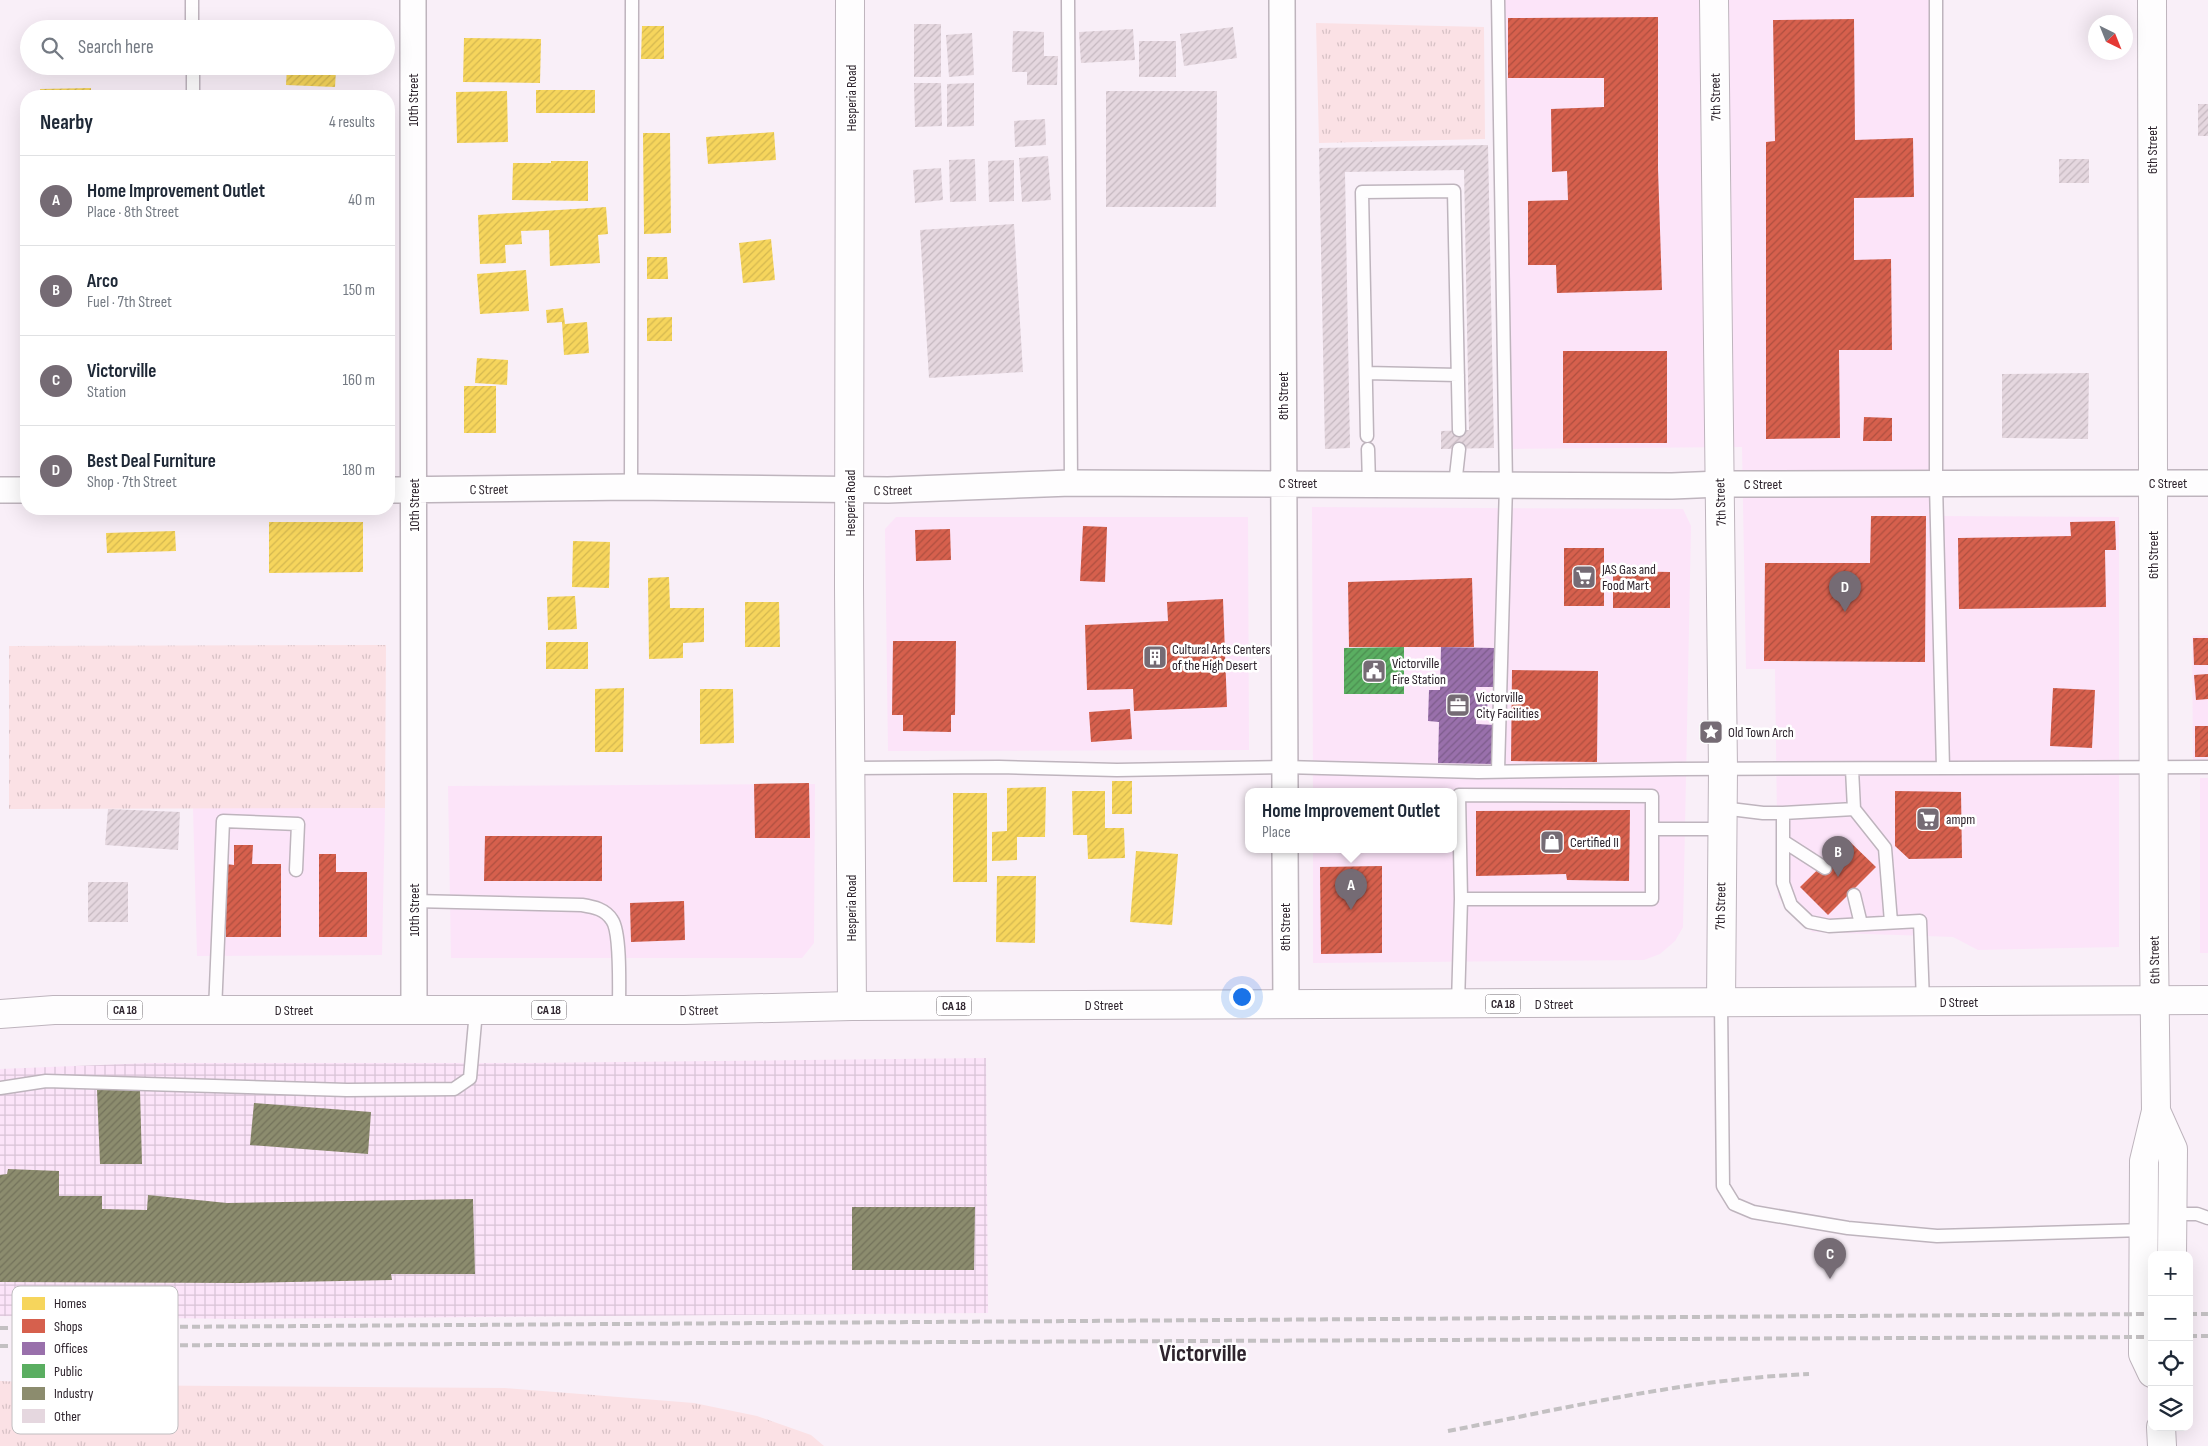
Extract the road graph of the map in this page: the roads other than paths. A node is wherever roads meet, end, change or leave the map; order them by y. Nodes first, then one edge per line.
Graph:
1 (192, 0) edge
2 (413, 0) edge
3 (632, 0) edge
4 (850, 0) edge
5 (1068, 0) edge
6 (1282, 0) edge
7 (1498, 0) edge
8 (1714, 0) edge
9 (1936, 0) edge
10 (2152, 0) edge
11 (192, 20) edge
12 (193, 75) edge
13 (193, 90) edge
14 (1366, 373) junction
15 (1458, 375) junction
16 (1459, 430) dead end
17 (1459, 449) dead end
18 (1071, 483) junction
19 (1283, 483) junction
20 (2208, 483) edge
21 (1369, 484) junction
22 (1720, 484) junction
23 (1936, 484) junction
24 (2152, 484) junction
25 (1455, 485) junction
26 (1506, 485) junction
27 (631, 487) junction
28 (0, 490) edge
29 (20, 490) edge
30 (395, 490) edge
31 (414, 490) junction
32 (850, 490) junction
33 (1284, 767) junction
34 (2154, 767) junction
35 (2208, 767) edge
36 (851, 768) junction
37 (1943, 768) junction
38 (1723, 769) junction
39 (1852, 769) junction
40 (1498, 771) junction
41 (1285, 788) edge
42 (1854, 809) junction
43 (1783, 813) junction
44 (1722, 818) junction
45 (1652, 829) junction
46 (1783, 841) junction
47 (1285, 853) edge
48 (1825, 868) dead end
49 (296, 870) dead end
50 (1854, 895) dead end
51 (1461, 899) junction
52 (414, 901) junction
53 (1891, 922) junction
54 (1861, 924) junction
55 (2155, 1000) junction
56 (2208, 1000) edge
57 (1923, 1002) junction
58 (1721, 1003) junction
59 (1286, 1004) junction
60 (1458, 1004) junction
61 (852, 1006) junction
62 (619, 1009) junction
63 (215, 1010) junction
64 (414, 1010) junction
65 (476, 1011) junction
66 (0, 1014) edge
67 (0, 1088) edge
68 (2156, 1110) junction
69 (2172, 1214) junction
70 (2208, 1218) edge
71 (2144, 1230) junction
72 (2172, 1251) edge
73 (2148, 1365) edge
74 (2161, 1431) edge
75 (2162, 1446) edge

1 - 11 lane
2 - 31 street, 10th Street
3 - 27 lane
4 - 32 main road, Hesperia Road
5 - 18 lane
6 - 19 street, 8th Street
7 - 26 lane
8 - 22 main road, 7th Street
9 - 23 lane
10 - 24 main road, 6th Street
12 - 13 lane
14 - 15 lane
14 - 15 lane
14 - 21 lane
15 - 16 lane
17 - 25 lane
18 - 19 street, C Street
18 - 32 street, C Street
19 - 21 street, C Street
19 - 33 street, 8th Street
20 - 24 street, C Street
21 - 25 street, C Street
22 - 23 street, C Street
22 - 26 street, C Street
22 - 38 main road, 7th Street
23 - 24 street, C Street
23 - 37 lane
24 - 34 main road, 6th Street
25 - 26 street, C Street
26 - 40 lane
27 - 31 street, C Street
27 - 32 street, C Street
28 - 29 street
30 - 31 street, C Street
31 - 52 street, 10th Street
32 - 36 main road, Hesperia Road
33 - 36 lane
33 - 40 lane
33 - 41 street, 8th Street
34 - 35 lane
34 - 37 lane
34 - 55 main road, 6th Street
36 - 61 main road, Hesperia Road
37 - 39 lane
38 - 39 lane
38 - 40 lane
38 - 44 main road, 7th Street
39 - 42 lane
42 - 43 lane
42 - 53 lane
43 - 44 lane
43 - 46 lane
44 - 45 lane
44 - 58 main road, 7th Street
45 - 51 lane
45 - 51 lane
46 - 48 lane
46 - 54 lane
47 - 59 street, 8th Street
49 - 63 lane
50 - 54 lane
51 - 60 lane
52 - 62 lane
52 - 64 street, 10th Street
53 - 54 lane
53 - 57 lane
55 - 56 main road, D Street
55 - 57 main road, D Street
55 - 68 main road, 6th Street
57 - 58 main road, D Street
58 - 60 main road, D Street / CA 18
58 - 71 lane
59 - 60 main road, D Street / CA 18
59 - 61 main road, D Street / CA 18
61 - 62 main road, D Street / CA 18
62 - 65 main road, D Street / CA 18
63 - 64 main road, D Street / CA 18
63 - 66 main road, D Street / CA 18
64 - 65 main road, D Street / CA 18
65 - 67 lane
68 - 69 main road, 6th Street
68 - 71 main road, 6th Street
69 - 70 lane
69 - 72 main road, 6th Street
71 - 73 main road, 6th Street
74 - 75 main road

